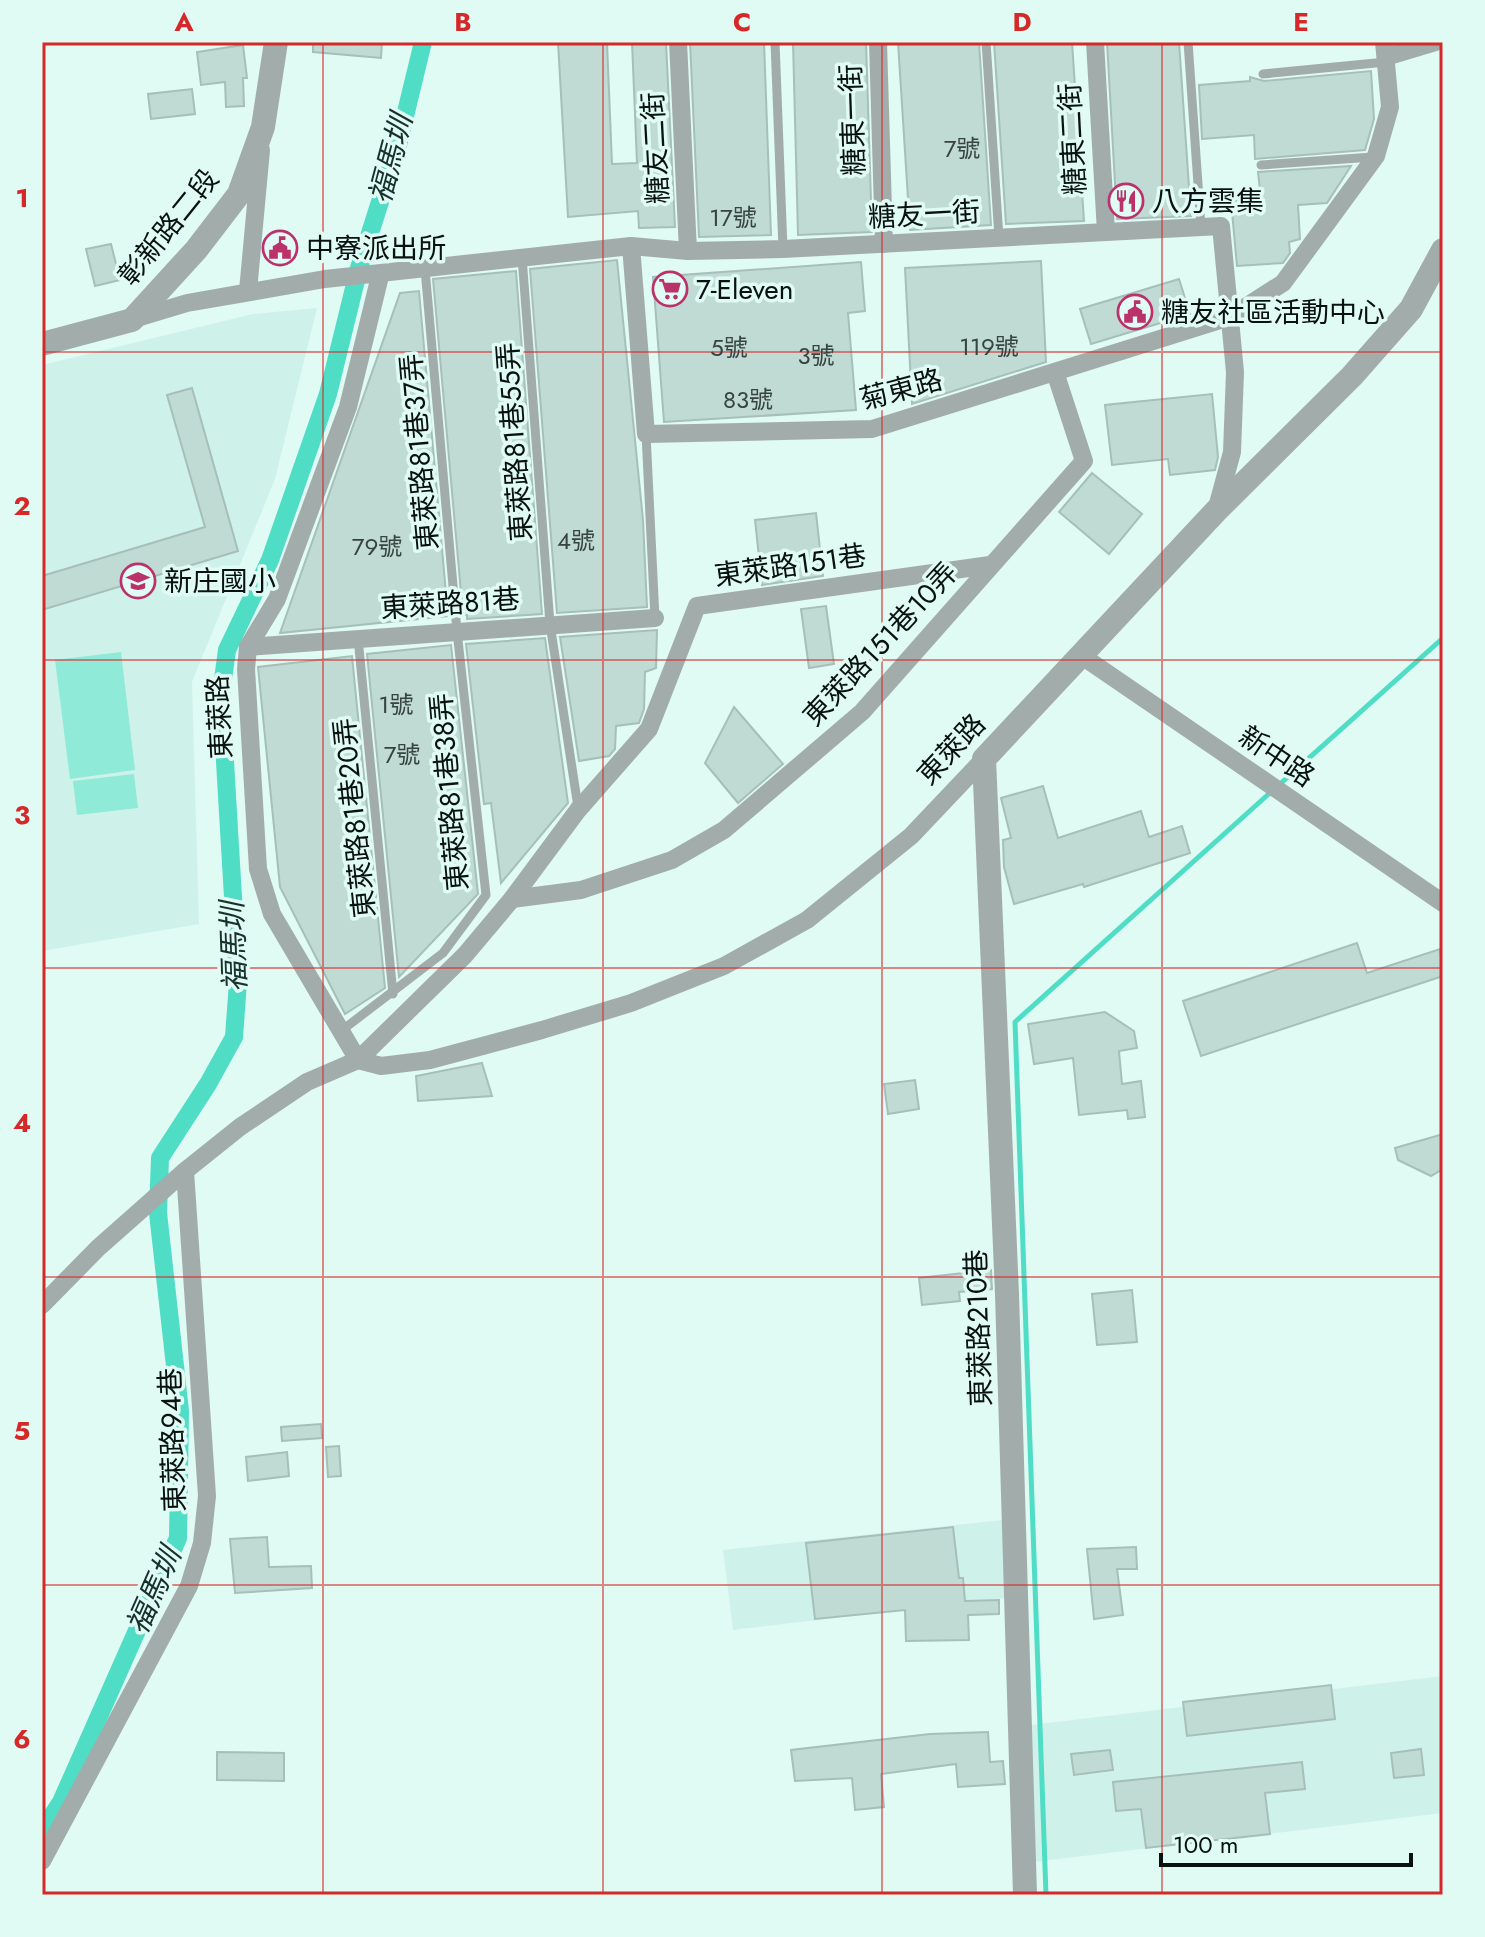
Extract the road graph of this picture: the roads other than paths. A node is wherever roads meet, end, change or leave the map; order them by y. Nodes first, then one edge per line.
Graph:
1 (276, 42) edge
2 (678, 42) edge
3 (775, 42) edge
4 (878, 42) edge
5 (986, 42) edge
6 (1095, 42) edge
7 (1188, 42) edge
8 (1436, 42) edge
9 (1385, 54) edge
10 (1263, 74) dead end
11 (263, 127) junction
12 (1376, 156) junction
13 (1261, 165) dead end
14 (1201, 227) junction
15 (1106, 232) junction
16 (999, 238) junction
17 (884, 244) junction
18 (631, 246) junction
19 (783, 249) junction
20 (1443, 250) edge
21 (688, 251) junction
22 (522, 257) junction
23 (425, 269) junction
24 (372, 275) junction
25 (248, 291) junction
26 (1230, 317) junction
27 (132, 320) junction
28 (42, 344) edge
29 (1055, 372) junction
30 (646, 434) junction
31 (1216, 511) junction
32 (990, 565) junction
33 (655, 618) joint
34 (550, 624) junction
35 (457, 631) junction
36 (358, 638) junction
37 (248, 647) junction
38 (1079, 654) junction
39 (984, 759) junction
40 (578, 810) junction
41 (512, 899) junction
42 (1443, 903) edge
43 (393, 994) junction
44 (341, 1031) junction
45 (358, 1060) junction
46 (185, 1171) junction
47 (42, 1305) edge
48 (42, 1861) edge
49 (1025, 1895) edge

1 - 11 street, 彰新路二段
2 - 21 street, 糖友二街
3 - 19 lane
4 - 17 street, 糖東一街
5 - 16 lane
6 - 15 street, 糖東二街
7 - 14 lane
8 - 9 street
9 - 10 lane
9 - 12 street, 菊東路
11 - 25 street
11 - 27 street, 彰新路二段
12 - 13 lane
12 - 26 street, 菊東路
14 - 15 street, 糖友一街
14 - 26 street, 糖友一街
15 - 16 street, 糖友一街
16 - 17 street, 糖友一街
17 - 19 street, 糖友一街
18 - 21 street, 糖友一街
18 - 22 street
18 - 30 street
19 - 21 street, 糖友一街
20 - 31 street, 東萊路
22 - 23 street
22 - 34 lane, 東萊路81巷55弄
23 - 24 street
23 - 35 lane, 東萊路81巷37弄
24 - 25 street
24 - 37 street, 東萊路
25 - 27 street
26 - 29 street, 菊東路
26 - 31 street
27 - 28 street, 彰新路二段
29 - 30 street, 菊東路
29 - 32 street
30 - 33 lane
31 - 38 street, 東萊路
32 - 40 street, 東萊路151巷
32 - 41 street, 東萊路151巷10弄
33 - 34 street, 東萊路81巷
34 - 35 street, 東萊路81巷
34 - 40 lane, 東萊路81巷55弄
35 - 36 street, 東萊路81巷
35 - 43 lane, 東萊路81巷38弄
36 - 37 street, 東萊路81巷
36 - 43 lane, 東萊路81巷20弄
37 - 44 street, 東萊路
38 - 39 street, 東萊路
38 - 42 street, 新中路
39 - 45 street, 東萊路
39 - 49 street, 東萊路210巷
40 - 41 street, 東萊路151巷
41 - 45 street, 東萊路151巷
43 - 44 lane, 東萊路81巷38弄
44 - 45 street, 東萊路
45 - 46 street, 東萊路
46 - 47 street, 東萊路
46 - 48 street, 東萊路94巷

